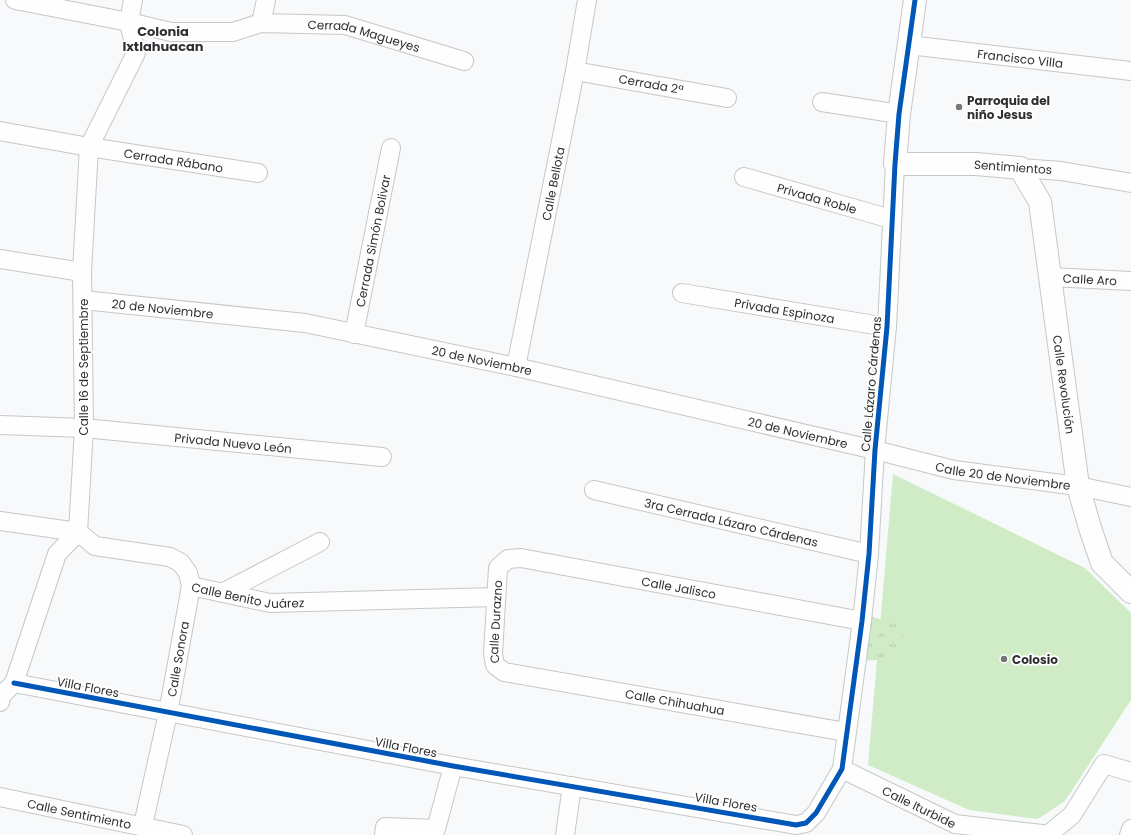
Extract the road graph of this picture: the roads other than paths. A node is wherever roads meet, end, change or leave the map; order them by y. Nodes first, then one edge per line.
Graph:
1 (15, 0) edge
2 (133, 0) edge
3 (266, 0) edge
4 (587, 0) edge
5 (915, 0) edge
6 (129, 22) junction
7 (261, 23) junction
8 (909, 45) junction
9 (464, 61) dead end
10 (575, 71) junction
11 (1131, 71) edge
12 (727, 98) dead end
13 (822, 102) dead end
14 (899, 114) junction
15 (0, 131) edge
16 (89, 147) junction
17 (391, 148) dead end
18 (895, 164) junction
19 (1020, 168) junction
20 (258, 173) dead end
21 (744, 176) dead end
22 (1131, 183) edge
23 (891, 219) junction
24 (0, 259) edge
25 (82, 272) junction
26 (1050, 277) junction
27 (1131, 280) edge
28 (682, 293) dead end
29 (83, 300) junction
30 (887, 327) junction
31 (354, 334) junction
32 (516, 367) junction
33 (0, 425) edge
34 (84, 428) junction
35 (875, 450) junction
36 (382, 457) dead end
37 (1078, 486) junction
38 (594, 490) dead end
39 (1131, 497) edge
40 (0, 521) edge
41 (78, 532) junction
42 (320, 542) dead end
43 (869, 554) junction
44 (498, 568) joint
45 (191, 586) junction
46 (1130, 586) edge
47 (222, 593) junction
48 (496, 597) junction
49 (862, 621) junction
50 (504, 672) joint
51 (14, 683) junction
52 (0, 698) edge
53 (168, 713) junction
54 (846, 732) junction
55 (453, 766) junction
56 (842, 769) junction
57 (1131, 772) edge
58 (572, 786) junction
59 (0, 797) edge
60 (143, 825) junction
61 (953, 829) edge
62 (1131, 829) edge
63 (1050, 834) edge
64 (183, 835) edge
65 (384, 835) edge
66 (565, 835) edge
67 (1129, 835) edge

1 - 6 street, Cerrada Magueyes
2 - 6 street
3 - 7 street
4 - 10 street, Calle Bellota
5 - 8 street, Calle Lázaro Cárdenas
6 - 7 street, Cerrada Magueyes
6 - 16 street, Calle 16 de Septiembre
7 - 9 street, Cerrada Magueyes
8 - 11 street, Francisco Villa
8 - 14 street, Calle Lázaro Cárdenas
10 - 12 street, Cerrada 2ª
10 - 32 street, Calle Bellota
13 - 14 street
14 - 18 street, Calle Lázaro Cárdenas
15 - 16 street, Cerrada Rábano
16 - 20 street, Cerrada Rábano
16 - 25 street, Calle 16 de Septiembre
17 - 31 street, Cerrada Simón Bolivar
18 - 19 street, Sentimientos
18 - 23 street, Calle Lázaro Cárdenas
19 - 22 street, Sentimientos
19 - 26 street, Calle Revolución
21 - 23 street, Privada Roble
23 - 30 street, Calle Lázaro Cárdenas
24 - 25 street
25 - 29 street, Calle 16 de Septiembre
26 - 27 street, Calle Aro
26 - 37 street, Calle Revolución
28 - 30 street, Privada Espinoza
29 - 31 street, 20 de Noviembre
29 - 34 street, Calle 16 de Septiembre
30 - 35 street, Calle Lázaro Cárdenas
31 - 32 street, 20 de Noviembre
32 - 35 street, 20 de Noviembre
33 - 34 street, Privada Nuevo León
34 - 36 street, Privada Nuevo León
34 - 41 street, Calle 16 de Septiembre
35 - 37 street, Calle 20 de Noviembre
35 - 43 street, Calle Lázaro Cárdenas
37 - 39 street, Calle 20 de Noviembre
37 - 46 street, Calle Revolución
38 - 43 street, 3ra Cerrada Lázaro Cárdenas
40 - 41 street, Calle Benito Juárez
41 - 45 street, Calle Benito Juárez
41 - 51 street
42 - 47 street
43 - 49 street, Calle Lázaro Cárdenas
44 - 48 street, Calle Durazno
44 - 49 street, Calle Jalisco
45 - 47 street, Calle Benito Juárez
45 - 53 street, Calle Sonora
47 - 48 street, Calle Benito Juárez
48 - 50 street, Calle Durazno
49 - 54 street, Calle Lázaro Cárdenas
50 - 54 street, Calle Chihuahua
51 - 52 street
51 - 53 street, Villa Flores
53 - 55 street, Villa Flores
53 - 60 street, Calle Sonora
54 - 56 street, Calle Lázaro Cárdenas
55 - 58 street, Villa Flores
55 - 65 street
56 - 58 street, Villa Flores
56 - 61 street, Calle Iturbide
57 - 63 street, Calle Iturbide
58 - 66 street
59 - 60 street, Calle Sentimiento
60 - 64 street, Calle Sentimiento
61 - 63 street, Calle Iturbide
62 - 67 street

